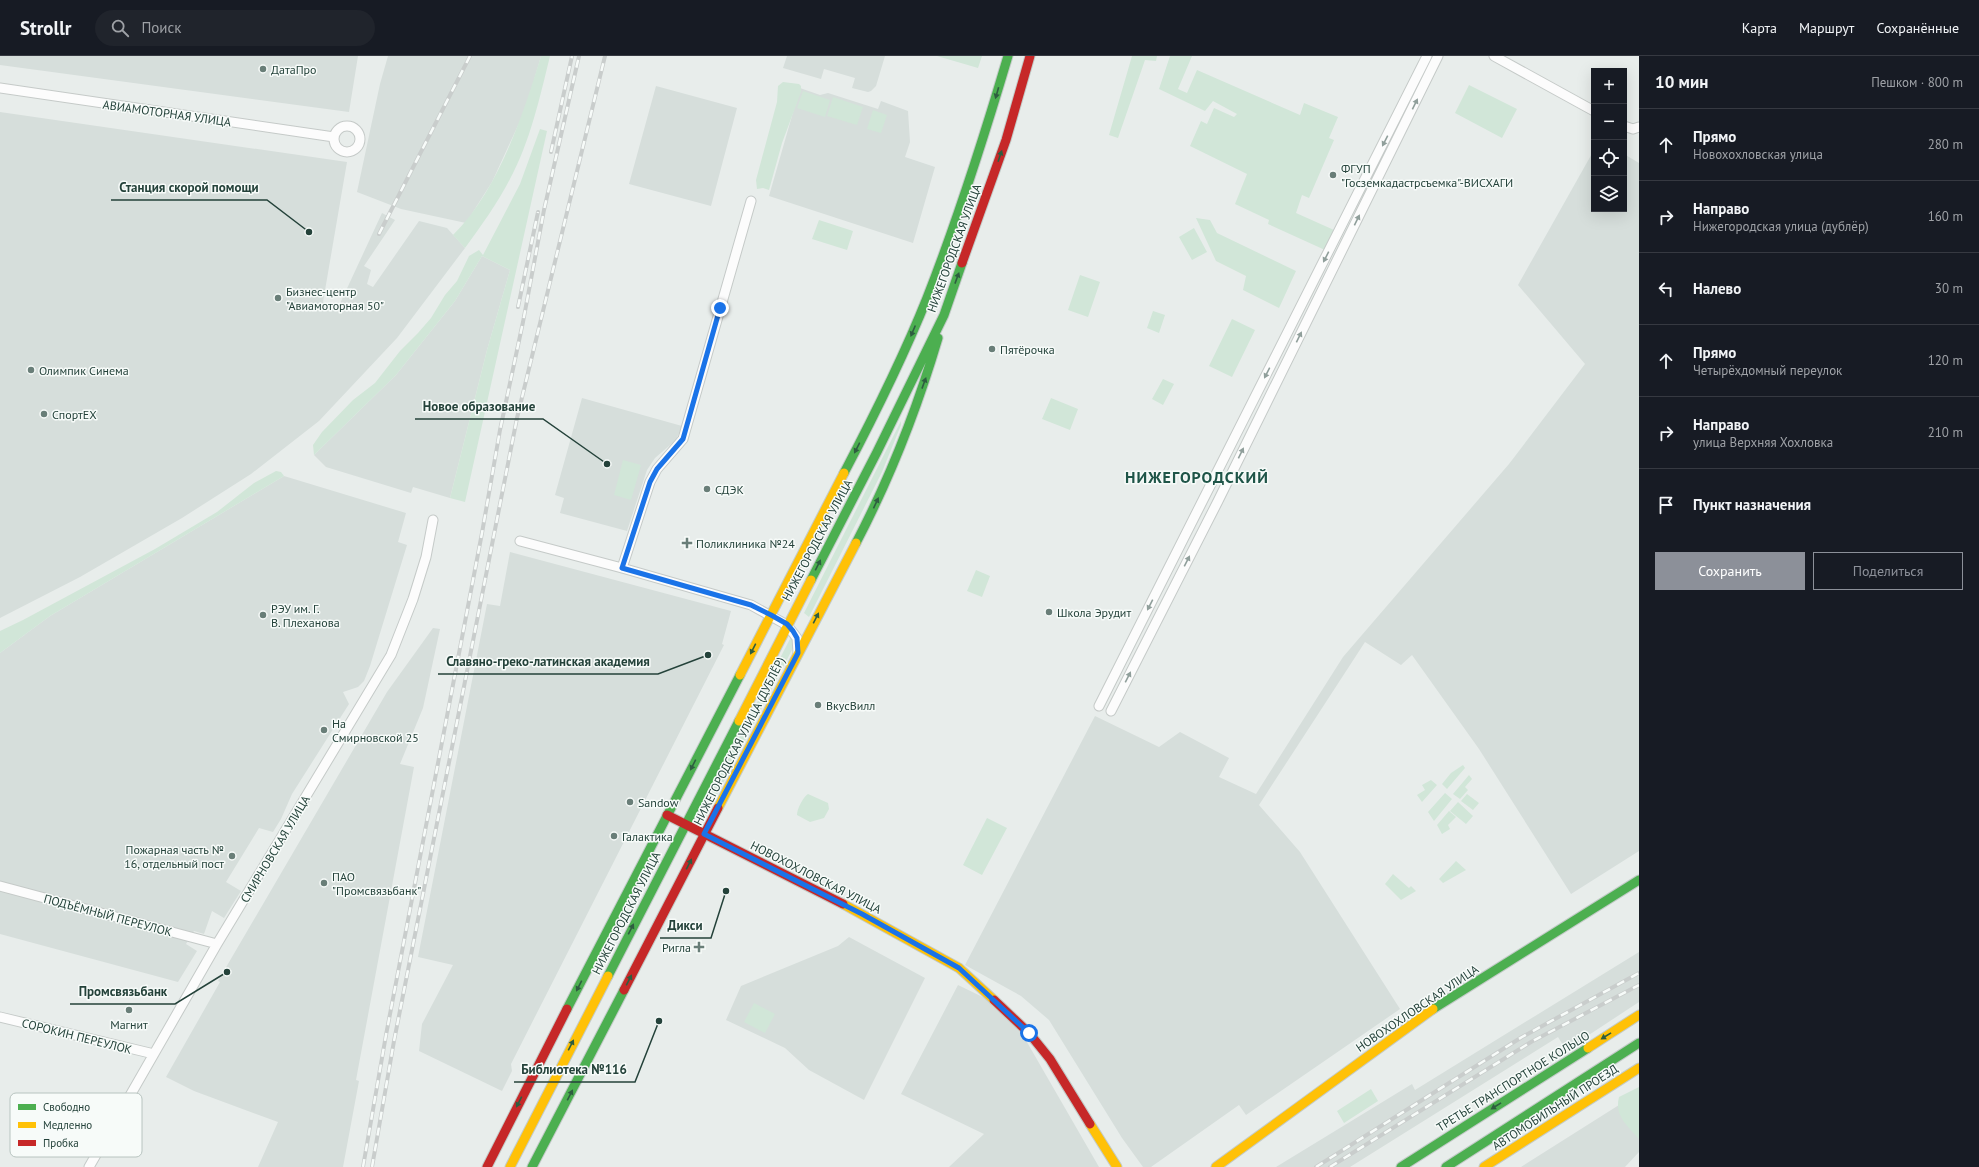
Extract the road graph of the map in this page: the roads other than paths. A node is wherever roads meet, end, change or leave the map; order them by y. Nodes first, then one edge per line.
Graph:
1 (1008, 56) edge
2 (1030, 56) edge
3 (1427, 56) edge
4 (1438, 56) edge
5 (1494, 56) edge
6 (0, 88) edge
7 (1591, 109) edge
8 (1627, 127) edge
9 (1639, 127) edge
10 (334, 137) dead end
11 (751, 201) dead end
12 (944, 315) junction
13 (433, 520) dead end
14 (520, 541) dead end
15 (622, 568) junction
16 (771, 615) junction
17 (787, 624) junction
18 (798, 653) junction
19 (1099, 706) dead end
20 (1111, 712) dead end
21 (667, 815) junction
22 (685, 824) junction
23 (704, 834) junction
24 (1639, 880) edge
25 (0, 886) edge
26 (217, 944) junction
27 (1639, 1016) edge
28 (0, 1017) edge
29 (1639, 1043) edge
30 (154, 1054) junction
31 (1639, 1068) edge
32 (132, 1093) edge
33 (96, 1157) edge
34 (90, 1167) edge
35 (488, 1167) edge
36 (510, 1167) edge
37 (532, 1167) edge
38 (1117, 1167) edge
39 (1216, 1167) edge
40 (1401, 1167) edge
41 (1446, 1167) edge
42 (1484, 1167) edge

1 -> 16 main road, НИЖЕГОРОДСКАЯ УЛИЦА
12 -> 2 main road, НИЖЕГОРОДСКАЯ УЛИЦА
3 -> 19 street
20 -> 4 street
5 - 7 street
6 - 10 street, АВИАМОТОРНАЯ УЛИЦА
8 - 9 street
11 - 15 street
17 -> 12 main road, НИЖЕГОРОДСКАЯ УЛИЦА
18 -> 12 main road, НИЖЕГОРОДСКАЯ УЛИЦА (ДУБЛЁР)
13 - 26 street, СМИРНОВСКАЯ УЛИЦА
14 - 15 street
15 - 16 street
16 - 17 street
16 -> 21 main road, НИЖЕГОРОДСКАЯ УЛИЦА
17 - 18 street
17 - 22 main road, НИЖЕГОРОДСКАЯ УЛИЦА
18 - 23 main road, НИЖЕГОРОДСКАЯ УЛИЦА (ДУБЛЁР)
21 - 22 main road, НОВОХОХЛОВСКАЯ УЛИЦА
21 -> 35 main road, НИЖЕГОРОДСКАЯ УЛИЦА
22 - 23 main road, НОВОХОХЛОВСКАЯ УЛИЦА
36 -> 22 main road, НИЖЕГОРОДСКАЯ УЛИЦА
37 -> 23 main road, НИЖЕГОРОДСКАЯ УЛИЦА (ДУБЛЁР)
23 - 38 main road, НОВОХОХЛОВСКАЯ УЛИЦА
24 - 39 main road, НОВОХОХЛОВСКАЯ УЛИЦА
25 - 26 street, ПОДЪЁМНЫЙ ПЕРЕУЛОК
26 - 30 street, СМИРНОВСКАЯ УЛИЦА
27 -> 40 main road, ТРЕТЬЕ ТРАНСПОРТНОЕ КОЛЬЦО
28 - 30 street, СОРОКИН ПЕРЕУЛОК
29 - 41 main road
30 - 32 street, СМИРНОВСКАЯ УЛИЦА
31 - 42 main road, АВТОМОБИЛЬНЫЙ ПРОЕЗД
33 - 34 street, СМИРНОВСКАЯ УЛИЦА

